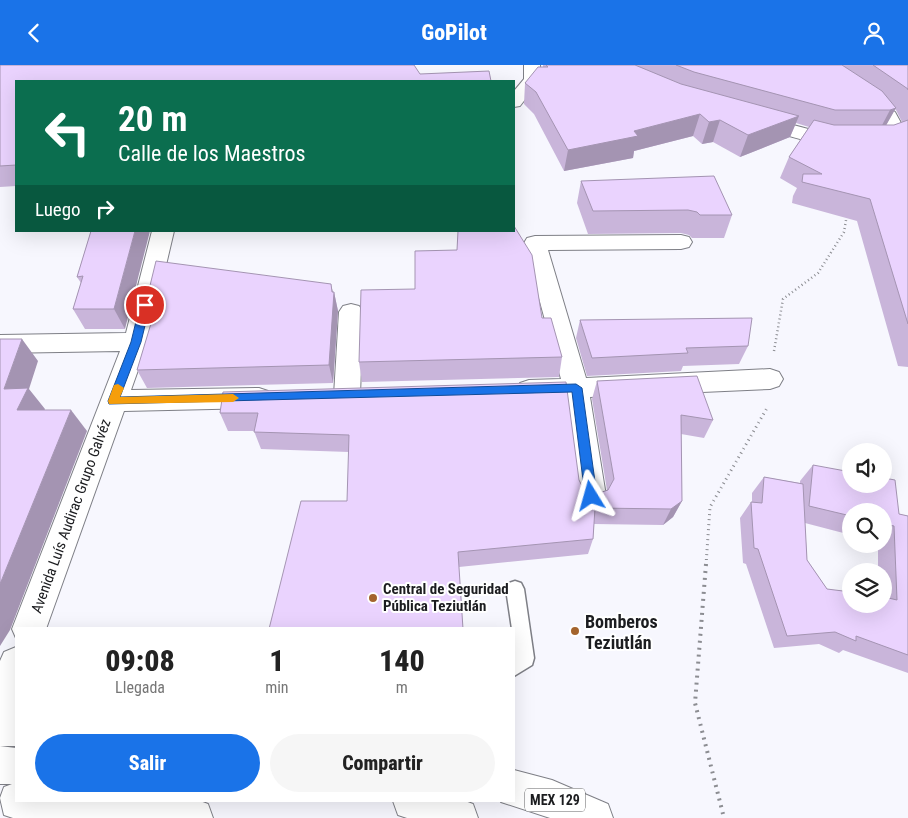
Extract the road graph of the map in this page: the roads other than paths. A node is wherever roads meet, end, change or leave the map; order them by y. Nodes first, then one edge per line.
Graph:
1 (532, 65) edge
2 (821, 65) edge
3 (515, 101) edge
4 (738, 115) edge
5 (163, 232) edge
6 (681, 242) dead end
7 (351, 312) dead end
8 (136, 342) junction
9 (0, 344) edge
10 (770, 379) road end
11 (576, 388) junction
12 (507, 390) edge
13 (347, 395) edge
14 (279, 397) edge
15 (113, 401) junction
16 (591, 496) edge
17 (515, 589) dead end
18 (30, 627) edge
19 (515, 666) edge
20 (15, 671) edge
21 (8, 722) edge
22 (0, 765) edge
23 (15, 766) edge
24 (515, 789) edge
25 (0, 800) edge
26 (15, 801) edge
27 (27, 802) edge
28 (415, 802) edge
29 (194, 818) edge
30 (459, 818) edge
31 (594, 818) edge

1 - 3 street
2 - 4 street
5 - 8 street, Avenida Luís Audirac Grupo Galvéz
6 - 11 street
7 - 13 street
8 - 9 street
8 - 15 street, Avenida Luís Audirac Grupo Galvéz
10 - 11 street
11 - 12 street
11 - 16 street
14 - 15 street
15 - 18 street, Avenida Luís Audirac Grupo Galvéz
17 - 19 lane
20 - 21 street
22 - 23 street
24 - 31 street, MEX 129
25 - 26 street
27 - 29 street
28 - 30 street

